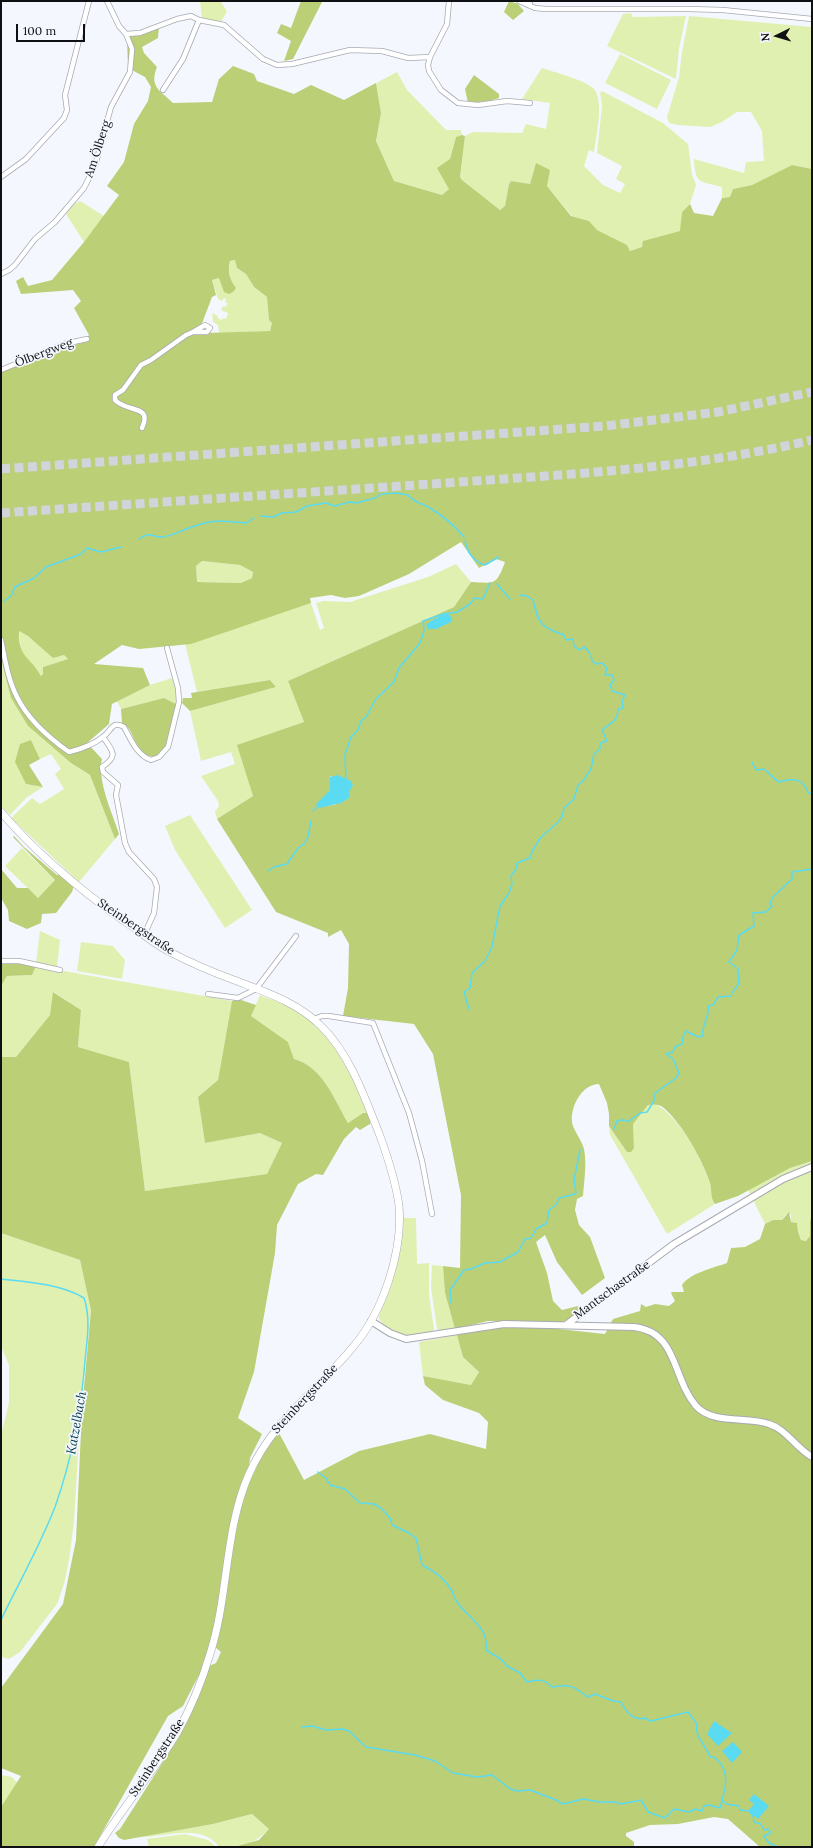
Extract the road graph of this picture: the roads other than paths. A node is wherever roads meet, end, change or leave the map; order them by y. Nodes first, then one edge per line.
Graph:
1 (89, 1) edge
2 (107, 1) edge
3 (449, 1) edge
4 (519, 1) edge
5 (528, 3) edge
6 (812, 19) edge
7 (199, 20) junction
8 (126, 34) junction
9 (430, 57) junction
10 (163, 90) dead end
11 (530, 103) dead end
12 (1, 177) edge
13 (1, 274) edge
14 (194, 332) dead end
15 (87, 338) dead end
16 (1, 370) edge
17 (142, 428) dead end
18 (1, 640) edge
19 (166, 648) dead end
20 (103, 737) junction
21 (1, 812) edge
22 (144, 935) junction
23 (296, 936) dead end
24 (1, 962) edge
25 (60, 970) dead end
26 (256, 989) junction
27 (208, 994) dead end
28 (314, 1019) junction
29 (812, 1167) edge
30 (432, 1214) dead end
31 (371, 1322) junction
32 (566, 1325) junction
33 (812, 1457) edge
34 (98, 1847) edge

1 - 12 street
2 - 8 street, Am Ölberg
3 - 9 street
4 - 5 street
5 - 6 street
7 - 8 street
7 - 9 street
7 - 10 street
8 - 13 street, Am Ölberg
9 - 11 street
14 - 17 street
15 - 16 street, Ölbergweg
18 - 20 street
19 - 20 street
20 - 22 street
21 - 22 main road, Steinbergstraße
22 - 26 main road, Steinbergstraße
23 - 26 street
24 - 25 street
26 - 27 street
26 - 28 main road, Steinbergstraße
28 - 30 street
28 - 31 main road, Steinbergstraße
29 - 32 street, Mantschastraße
31 - 32 street, Mantschastraße
31 - 34 main road, Steinbergstraße
32 - 33 street

